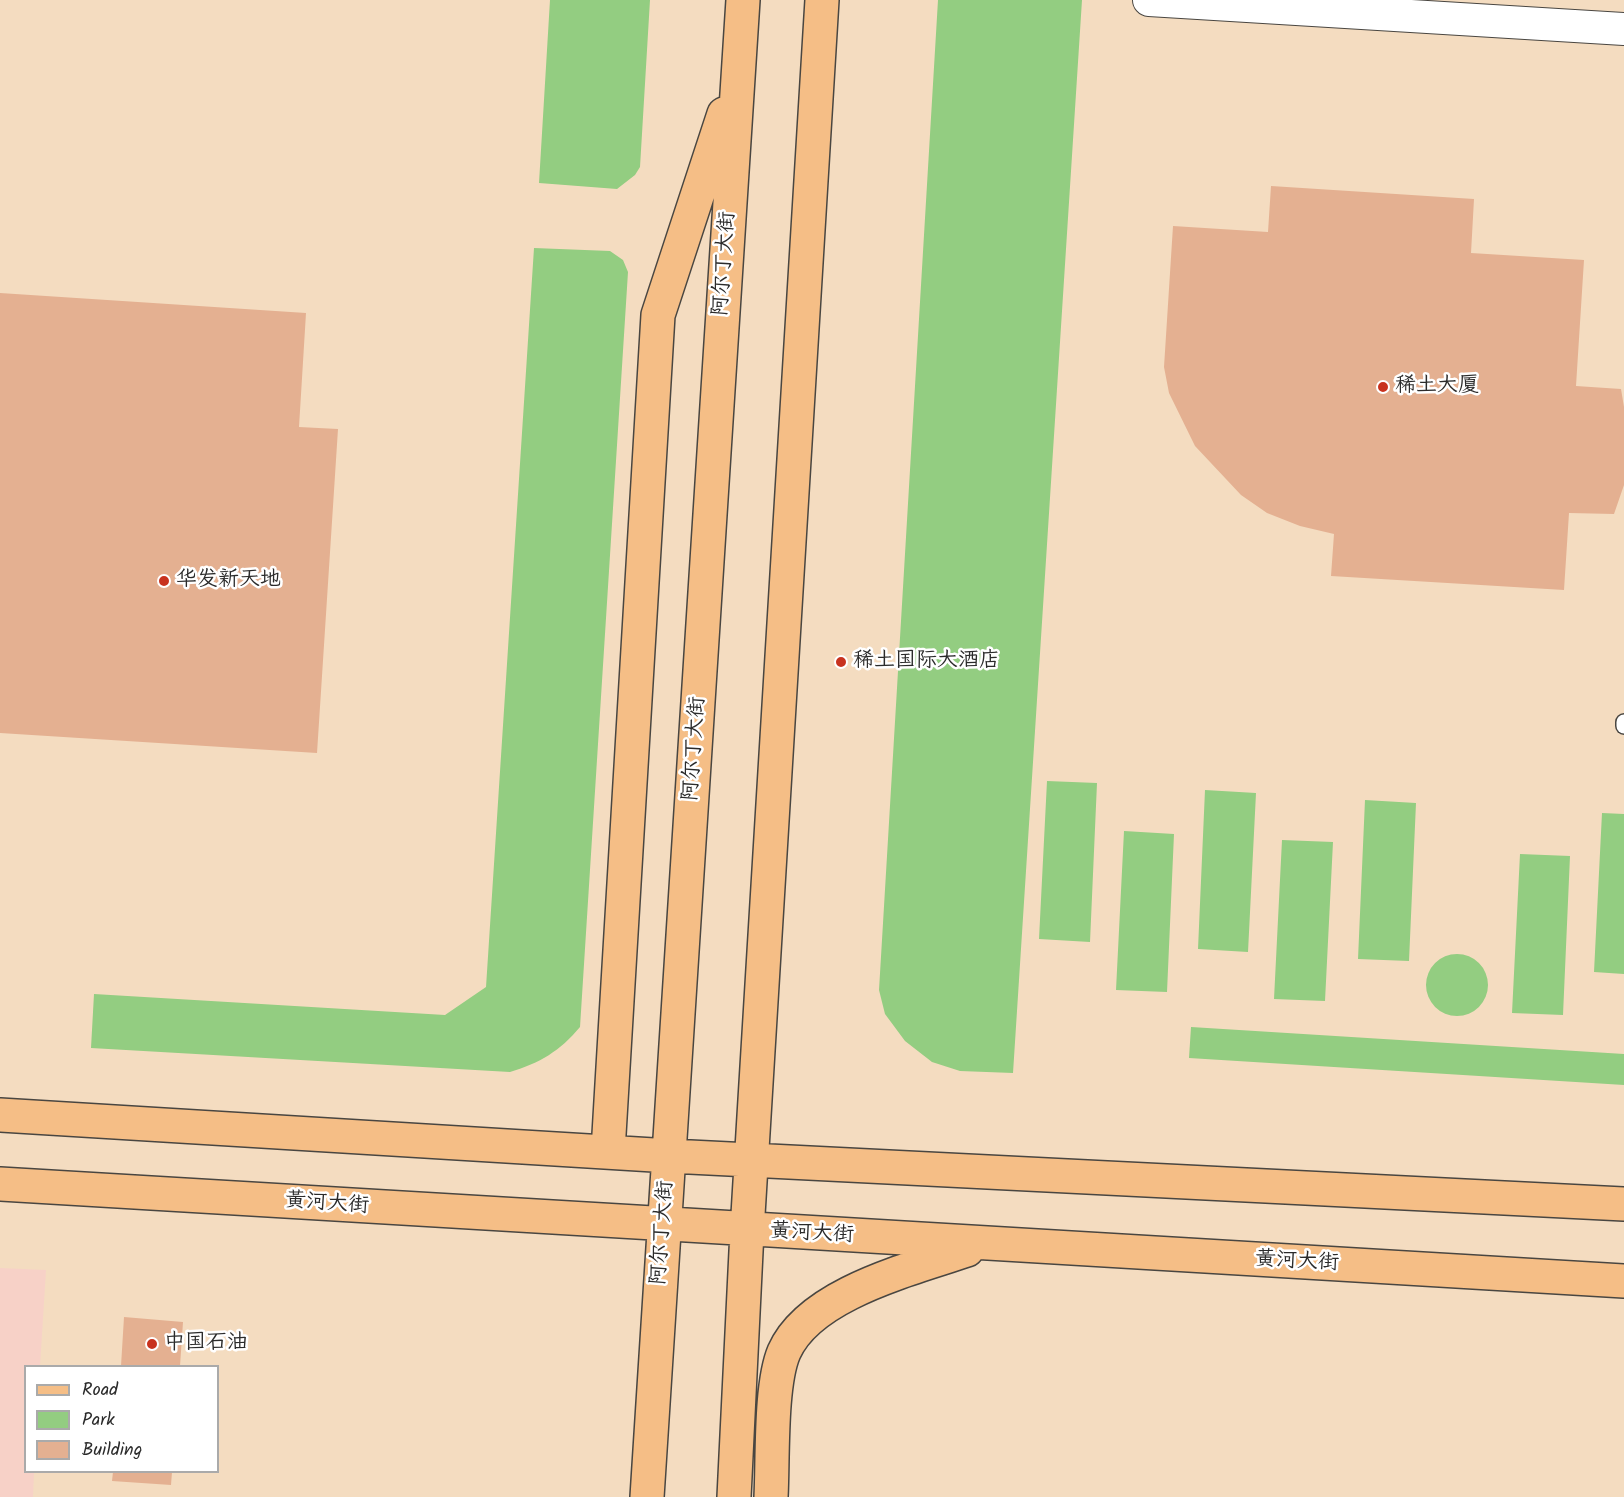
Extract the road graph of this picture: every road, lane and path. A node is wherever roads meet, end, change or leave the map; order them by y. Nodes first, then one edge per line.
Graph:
1 (743, 0) edge
2 (822, 0) edge
3 (1149, 0) edge
4 (1624, 29) edge
5 (739, 69) junction
6 (0, 1115) edge
7 (608, 1151) junction
8 (670, 1156) junction
9 (753, 1160) junction
10 (0, 1184) edge
11 (1624, 1204) edge
12 (663, 1226) junction
13 (747, 1231) junction
14 (982, 1244) junction
15 (1624, 1281) edge
16 (647, 1497) edge
17 (734, 1497) edge
18 (771, 1497) edge

1 - 5 main road, 阿尔丁大街
2 - 9 main road
3 - 4 street
5 - 7 main road
5 - 8 main road, 阿尔丁大街
6 - 7 main road
7 - 8 main road
8 - 9 main road
8 - 12 main road, 阿尔丁大街
9 - 11 main road
9 - 13 main road
10 - 12 main road, 黄河大街
12 - 13 main road, 黄河大街
12 - 16 main road, 阿尔丁大街
13 - 14 main road, 黄河大街
13 - 17 main road
14 - 15 main road, 黄河大街
14 - 18 main road

